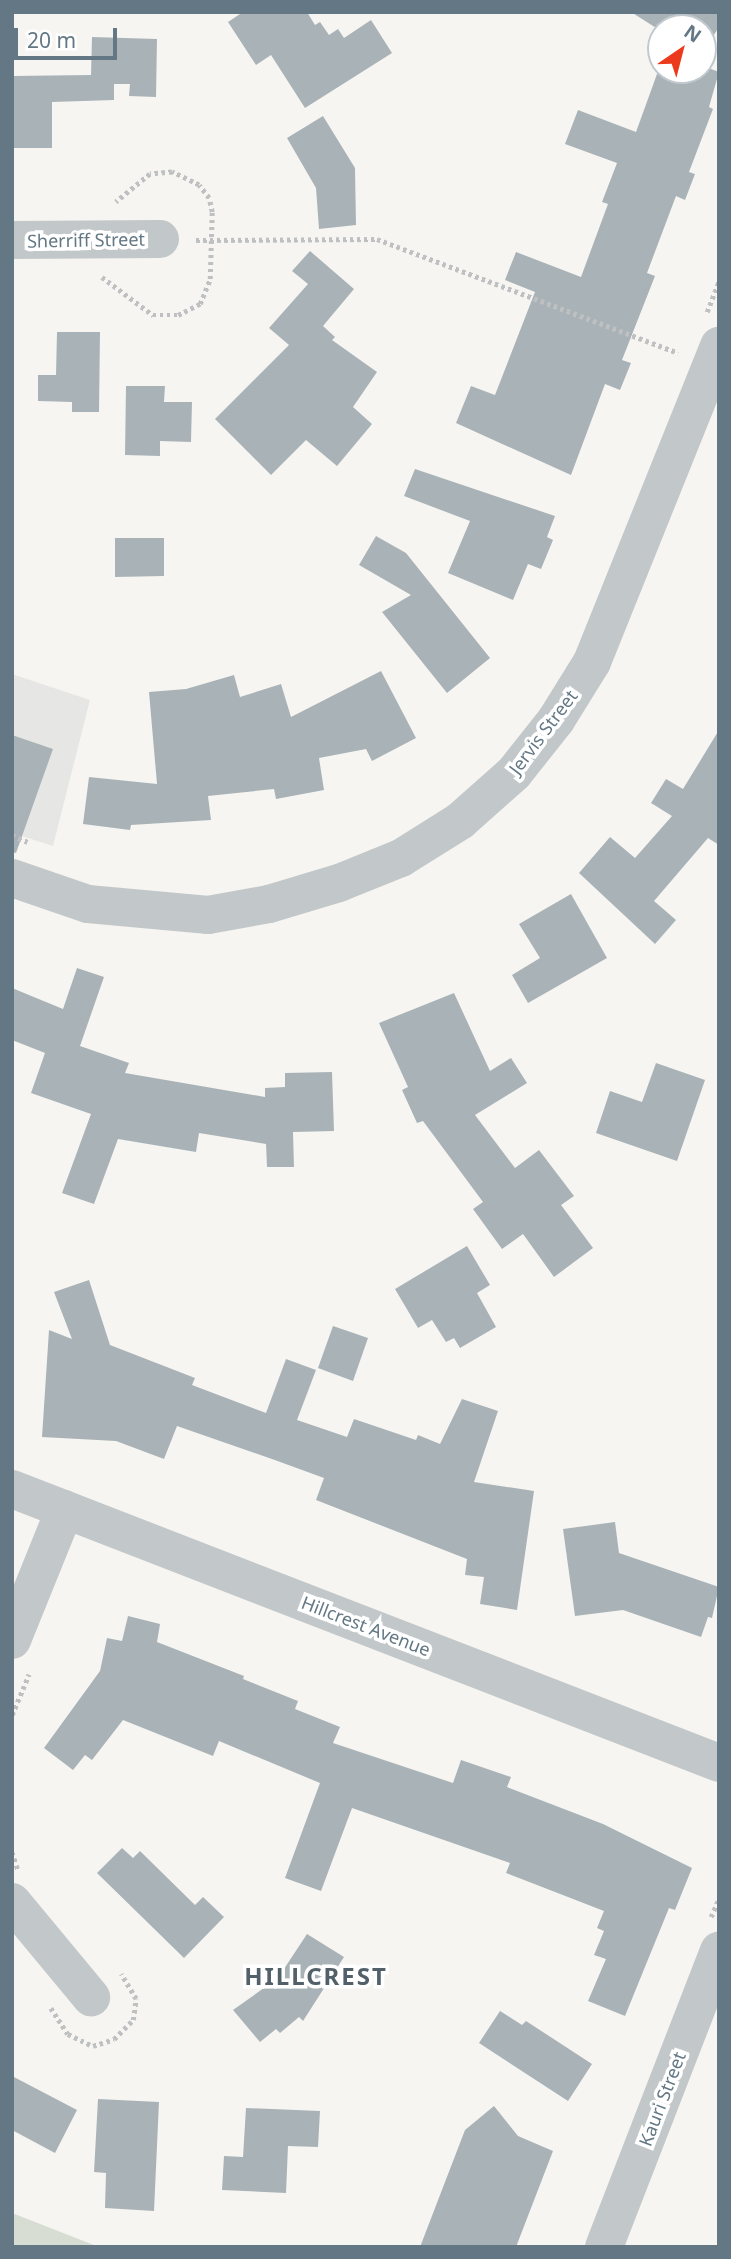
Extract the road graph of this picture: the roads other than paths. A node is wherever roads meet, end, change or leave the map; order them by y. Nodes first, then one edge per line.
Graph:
1 (160, 239) road end
2 (12, 240) edge
3 (715, 356) edge
4 (12, 878) edge
5 (12, 1489) edge
6 (65, 1509) junction
7 (12, 1640) edge
8 (719, 1763) edge
9 (12, 1902) edge
10 (719, 1951) edge
11 (91, 1997) dead end
12 (604, 2247) edge

1 - 2 street, Sherriff Street
3 - 4 street, Jervis Street
5 - 6 street, Hillcrest Avenue
6 - 7 street
6 - 8 street, Hillcrest Avenue
9 - 11 street
10 - 12 street, Kauri Street

